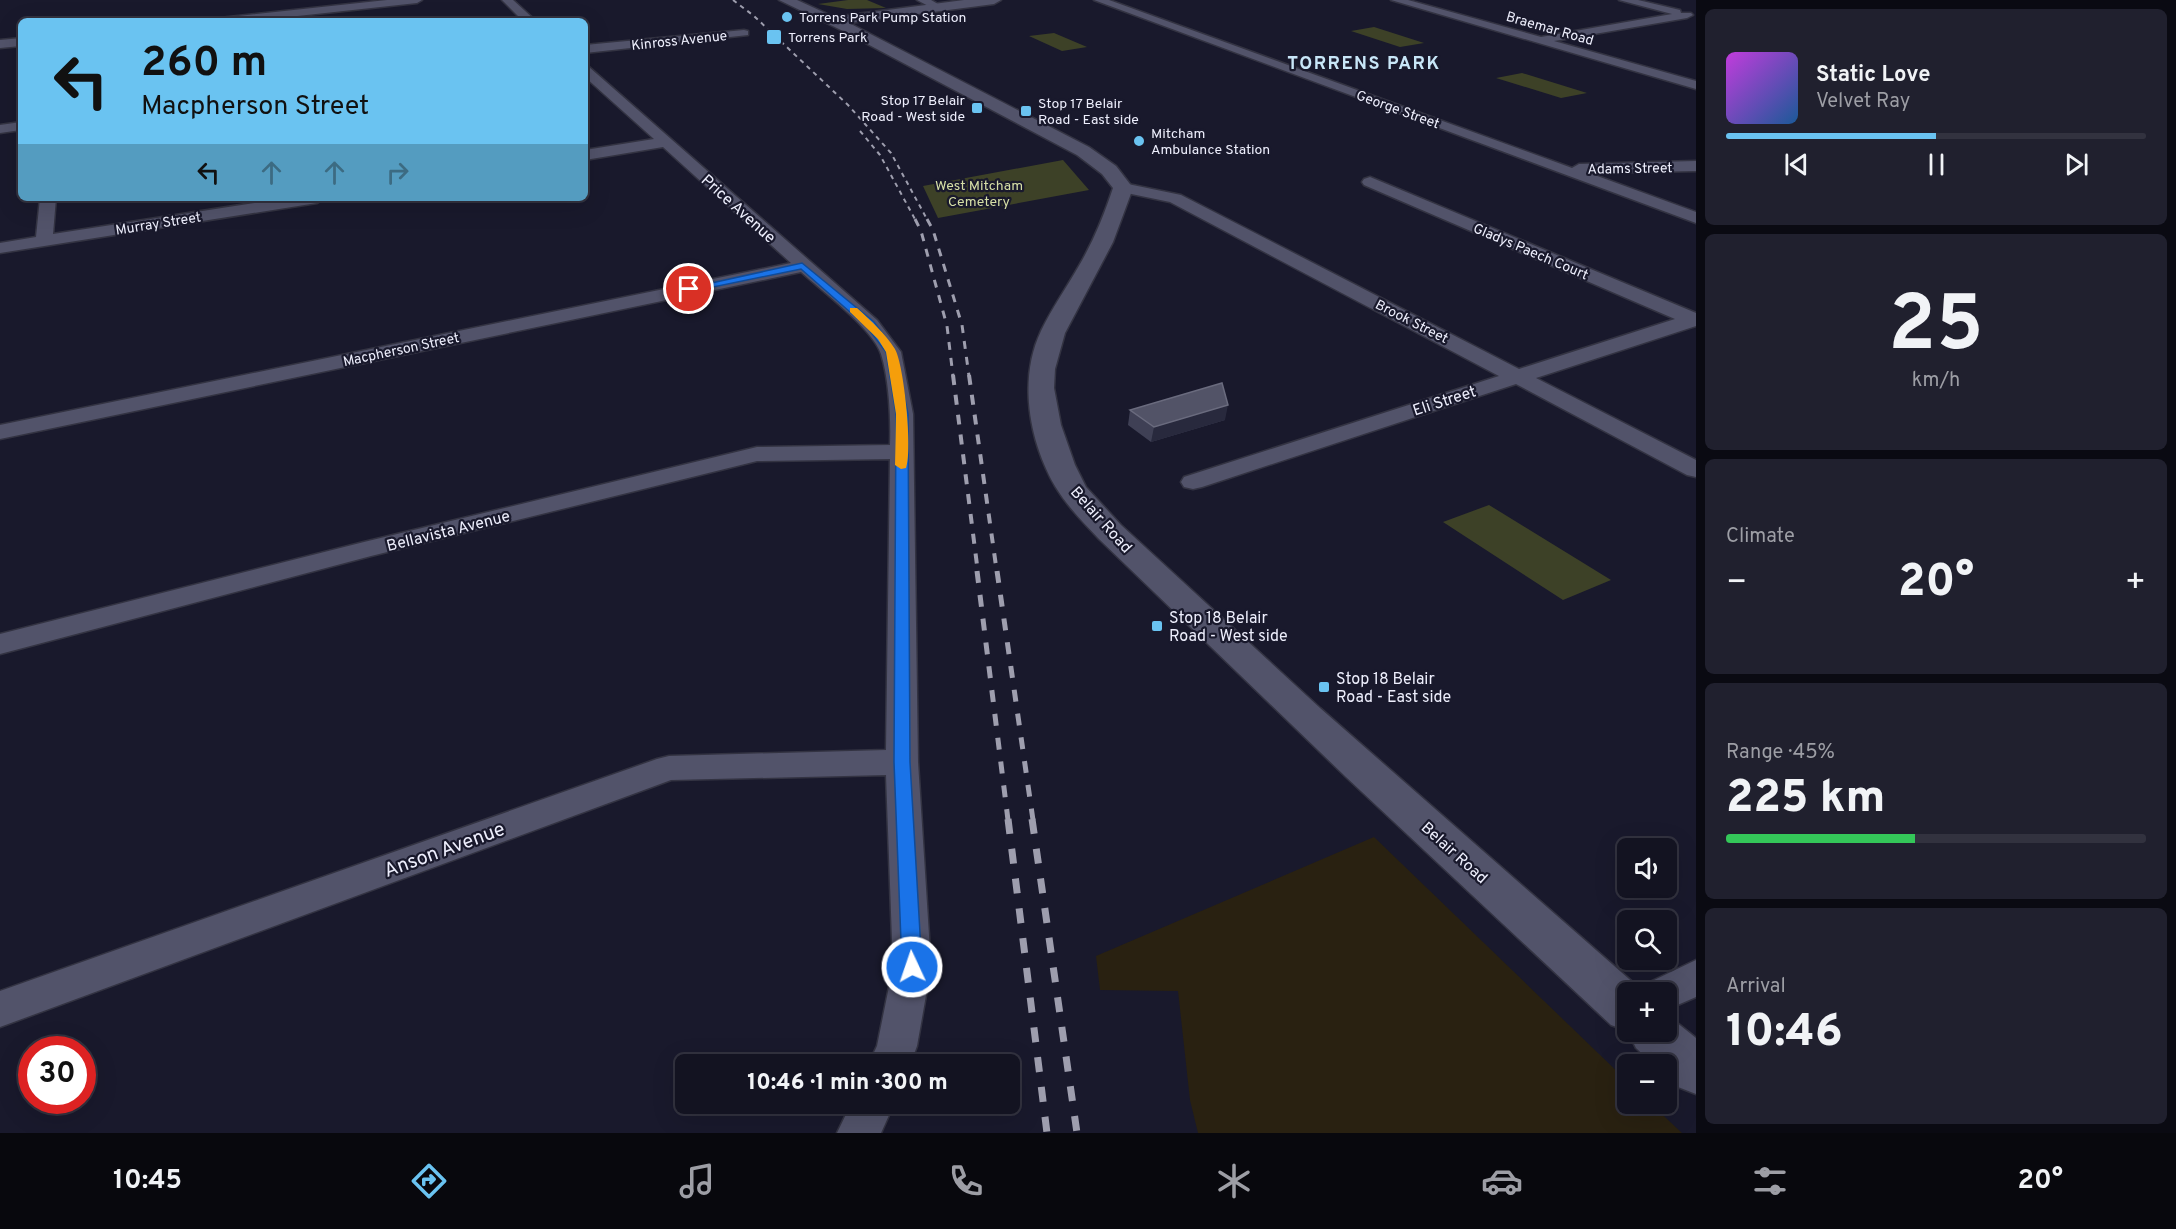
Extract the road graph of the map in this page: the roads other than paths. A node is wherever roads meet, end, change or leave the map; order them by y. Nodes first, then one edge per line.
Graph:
1 (303, 0) edge
2 (417, 0) edge
3 (507, 0) edge
4 (788, 0) edge
5 (922, 0) edge
6 (994, 0) edge
7 (1099, 0) edge
8 (1396, 0) edge
9 (1624, 0) edge
10 (938, 7) junction
11 (310, 11) junction
12 (892, 13) junction
13 (1693, 14) edge
14 (290, 17) edge
15 (272, 18) edge
16 (527, 18) edge
17 (832, 21) junction
18 (744, 33) dead end
19 (1539, 40) junction
20 (18, 42) edge
21 (0, 44) edge
22 (588, 55) edge
23 (588, 58) edge
24 (1696, 85) edge
25 (18, 126) edge
26 (0, 129) edge
27 (666, 142) junction
28 (588, 155) edge
29 (1696, 166) edge
30 (1563, 169) junction
31 (1370, 182) dead end
32 (1123, 188) junction
33 (48, 201) edge
34 (298, 201) edge
35 (1696, 218) edge
36 (44, 241) junction
37 (0, 248) edge
38 (802, 266) junction
39 (1694, 319) edge
40 (1519, 376) junction
41 (0, 432) edge
42 (901, 452) junction
43 (1696, 470) edge
44 (1193, 482) dead end
45 (0, 645) edge
46 (902, 762) junction
47 (1696, 977) edge
48 (1677, 987) edge
49 (1617, 999) edge
50 (0, 1008) edge
51 (1664, 1042) edge
52 (894, 1054) edge
53 (1696, 1070) edge
54 (868, 1114) edge
55 (859, 1133) edge

1 - 11 street
2 - 11 street
3 - 16 street
4 - 12 main road
4 - 17 main road
5 - 10 street
6 - 10 main road
7 - 30 street, George Street
8 - 19 street, Braemar Road
9 - 13 street
10 - 12 main road
11 - 14 street
12 - 17 main road
13 - 19 street
14 - 15 street
17 - 32 main road
18 - 22 street, Kinross Avenue
19 - 24 street, Braemar Road
20 - 21 street
23 - 27 street, Price Avenue
25 - 26 street
27 - 28 street
27 - 38 street, Price Avenue
29 - 30 street, Adams Street
30 - 35 street, George Street
31 - 39 street, Gladys Paech Court
32 - 40 street, Brook Street
32 - 49 main road, Belair Road
33 - 36 street
34 - 36 street, Murray Street
36 - 37 street, Murray Street
38 - 41 street, Macpherson Street
38 - 42 street, Price Avenue
39 - 40 street, Eli Street
40 - 43 street, Brook Street
40 - 44 street, Eli Street
42 - 45 street, Bellavista Avenue
42 - 46 street, Price Avenue
46 - 50 street, Anson Avenue
46 - 52 street, Price Avenue
47 - 48 street
51 - 53 main road
54 - 55 street

